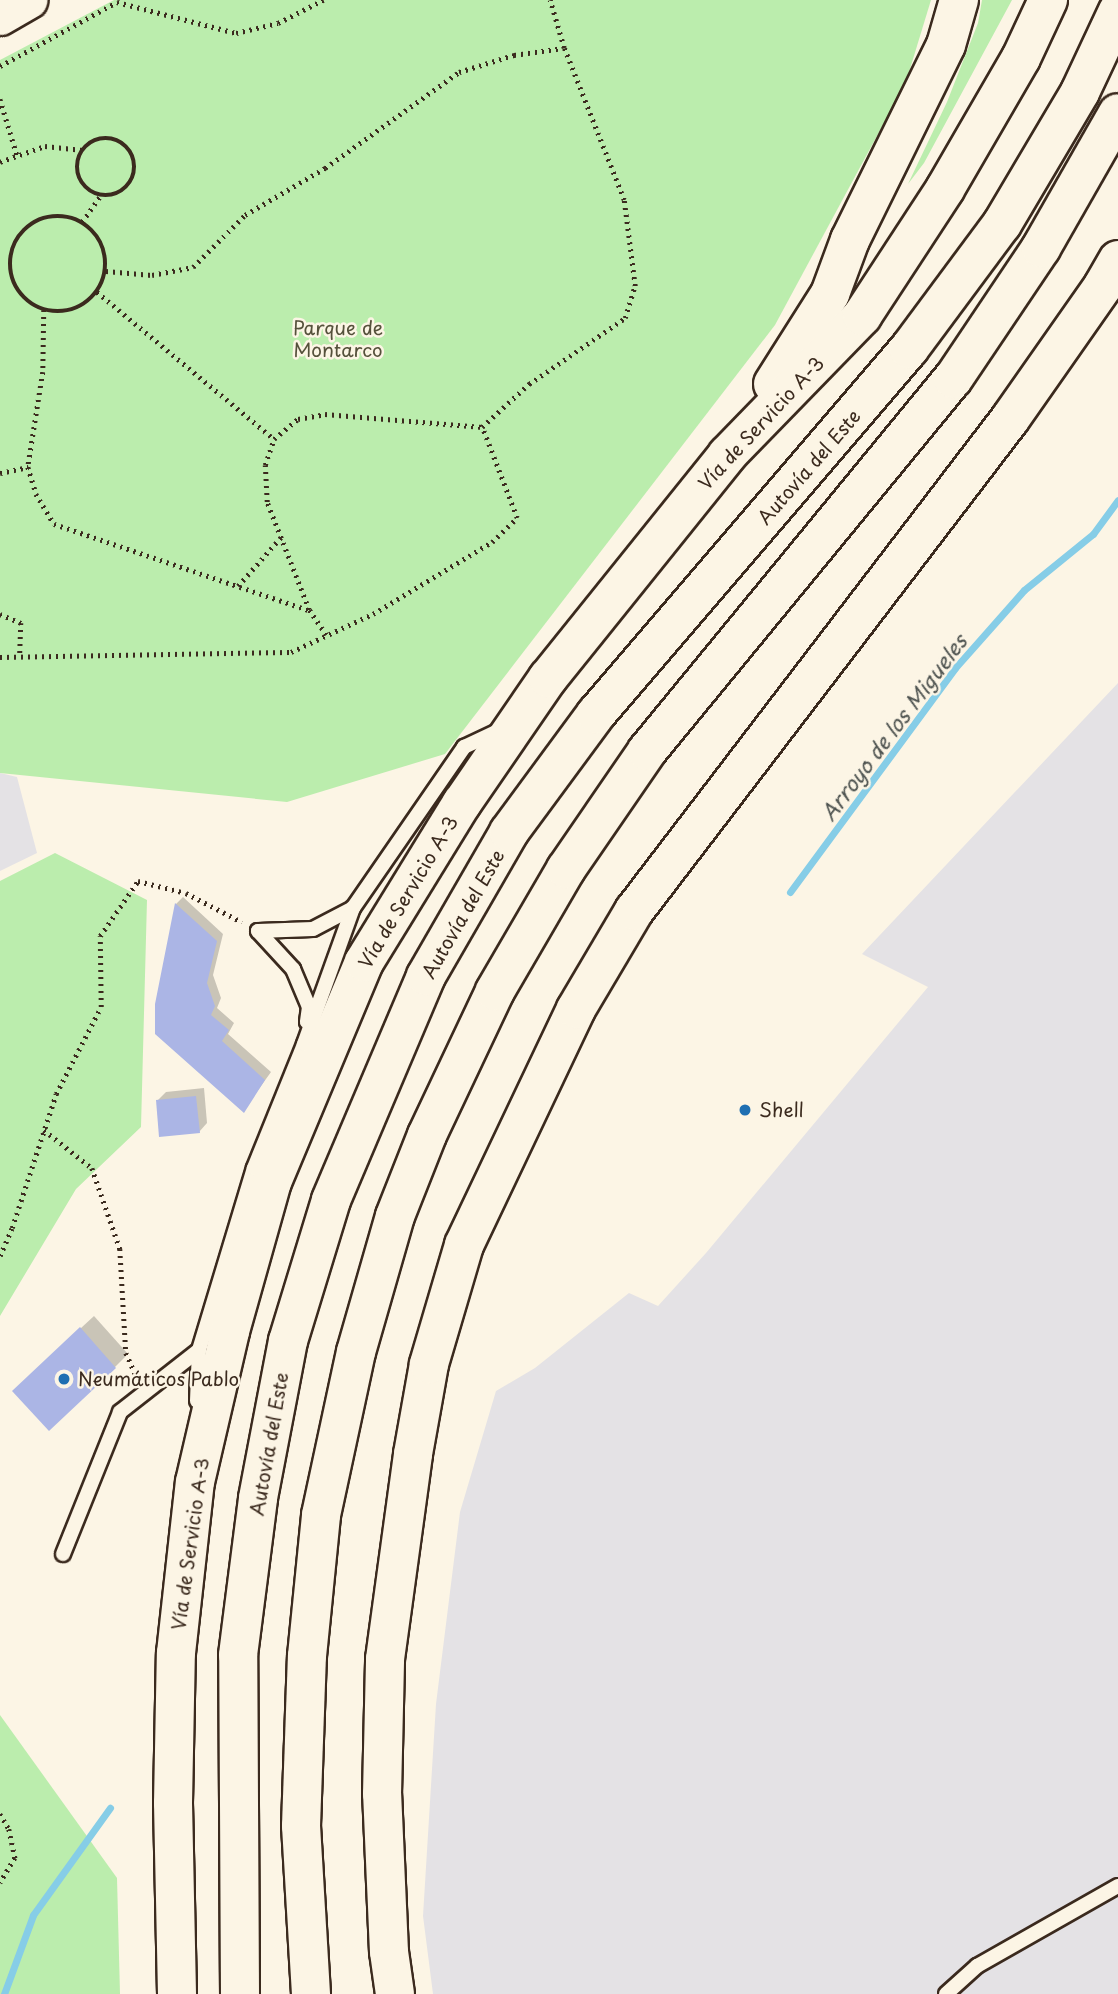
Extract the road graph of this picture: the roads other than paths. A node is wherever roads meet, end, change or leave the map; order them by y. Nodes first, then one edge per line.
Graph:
1 (30, 0) edge
2 (959, 0) edge
3 (1048, 0) edge
4 (1118, 11) edge
5 (6, 30) edge
6 (1118, 113) edge
7 (1118, 260) edge
8 (727, 455) junction
9 (516, 723) junction
10 (353, 908) junction
11 (304, 1044) junction
12 (199, 1350) junction
13 (195, 1482) junction
14 (63, 1554) dead end
15 (301, 1826) junction
16 (1118, 1886) edge
17 (177, 1994) edge
18 (240, 1994) edge
19 (311, 1994) edge
20 (330, 1994) edge
21 (395, 1994) edge
22 (946, 1994) edge

1 - 5 street
2 - 8 main road
3 - 8 main road, Vía de Servicio A-3
4 - 18 main road, Autovía del Este
6 - 15 main road
7 - 21 main road
8 - 9 main road, Vía de Servicio A-3
9 - 10 lane
9 - 13 main road, Vía de Servicio A-3
10 - 11 lane
10 - 11 lane
11 - 12 lane
12 - 13 lane
12 - 14 lane
13 - 17 main road, Vía de Servicio A-3
15 - 19 main road
15 - 20 main road
16 - 22 lane

